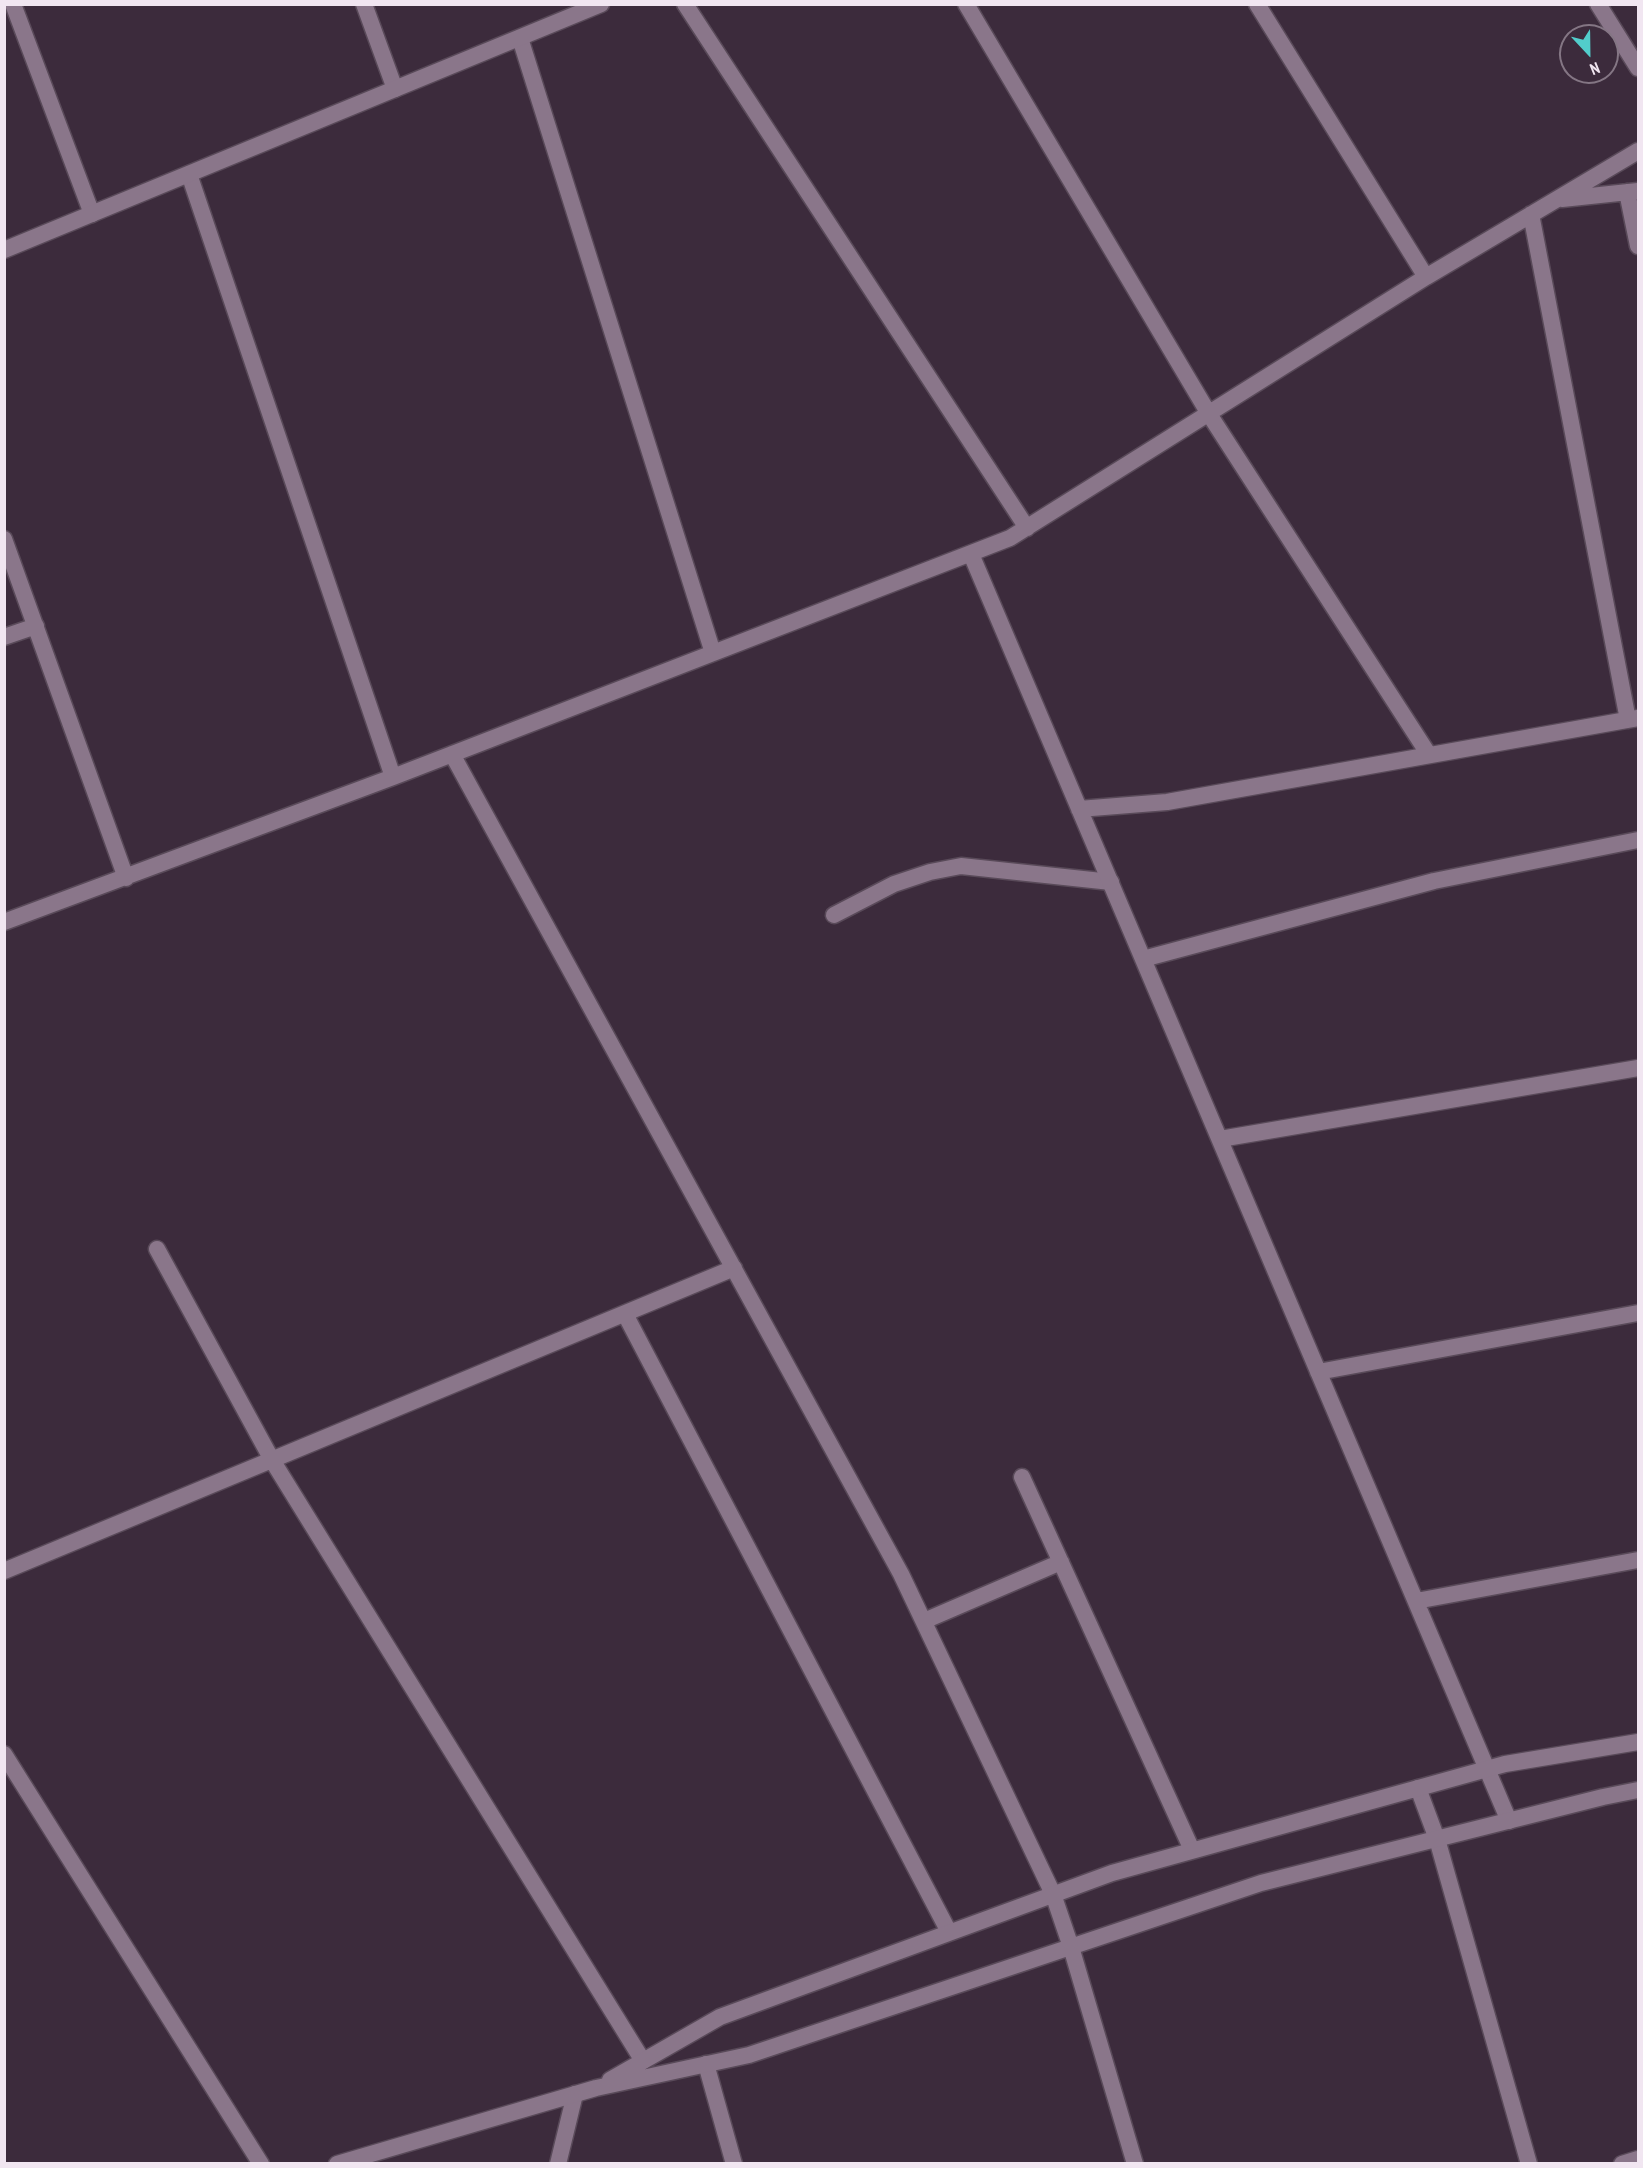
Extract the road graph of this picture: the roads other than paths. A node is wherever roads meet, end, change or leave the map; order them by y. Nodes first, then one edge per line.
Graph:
1 (13, 4) edge
2 (364, 4) edge
3 (686, 4) edge
4 (966, 4) edge
5 (1257, 4) edge
6 (1598, 4) edge
7 (592, 6) edge
8 (520, 38) junction
9 (1638, 68) edge
10 (395, 89) junction
11 (1638, 151) edge
12 (189, 174) junction
13 (1633, 192) edge
14 (1556, 200) junction
15 (92, 214) junction
16 (1531, 214) junction
17 (1638, 246) edge
18 (4, 250) edge
19 (1426, 277) junction
20 (1209, 414) junction
21 (1027, 528) junction
22 (4, 539) edge
23 (971, 554) junction
24 (36, 626) junction
25 (4, 637) edge
26 (713, 653) junction
27 (1633, 719) edge
28 (452, 754) junction
29 (1429, 755) junction
30 (393, 777) junction
31 (1079, 809) junction
32 (1638, 840) edge
33 (126, 878) junction
34 (1111, 882) junction
35 (834, 915) dead end
36 (4, 922) edge
37 (1143, 959) junction
38 (1638, 1068) edge
39 (1220, 1139) junction
40 (157, 1249) dead end
41 (734, 1269) junction
42 (1638, 1313) edge
43 (625, 1314) junction
44 (1318, 1371) junction
45 (272, 1460) junction
46 (1022, 1477) dead end
47 (1638, 1560) edge
48 (1061, 1562) junction
49 (4, 1571) edge
50 (1416, 1601) junction
51 (924, 1621) junction
52 (1638, 1742) edge
53 (4, 1754) edge
54 (1488, 1769) junction
55 (1418, 1788) junction
56 (1638, 1790) edge
57 (1509, 1821) junction
58 (1437, 1839) junction
59 (1192, 1850) junction
60 (1053, 1894) junction
61 (949, 1932) junction
62 (1071, 1947) junction
63 (643, 2061) junction
64 (706, 2064) junction
65 (596, 2088) junction
66 (575, 2094) junction
67 (1638, 2158) edge
68 (261, 2163) edge
69 (337, 2163) edge
70 (558, 2163) edge
71 (734, 2163) edge
72 (1135, 2163) edge
73 (1529, 2163) edge
74 (1622, 2163) edge

1 - 15 street
2 - 10 street
3 - 21 street
4 - 20 street
5 - 19 street
6 - 9 street
7 - 8 street
8 - 10 street
8 - 26 street
10 - 12 street
11 - 14 street
12 - 15 street
12 - 30 street
13 - 14 street
13 - 17 street
14 - 16 street
15 - 18 street
16 - 19 street
16 - 27 street
19 - 20 street
20 - 21 street
20 - 29 street
21 - 23 street
22 - 24 street
23 - 26 street
23 - 31 street
24 - 25 street
24 - 33 street
26 - 28 street
27 - 29 street
28 - 30 street
28 - 41 street
29 - 31 street
30 - 33 street
31 - 34 street
32 - 37 street
33 - 36 street
34 - 35 street
34 - 37 street
37 - 39 street
38 - 39 street
39 - 44 street
40 - 45 street
41 - 43 street
41 - 51 street
42 - 44 street
43 - 45 street
43 - 61 street
44 - 50 street
45 - 49 street
45 - 63 street
46 - 48 street
47 - 50 street
48 - 51 street
48 - 59 street
50 - 54 street
51 - 60 street
52 - 54 street
53 - 68 street
54 - 55 street
54 - 57 street
55 - 58 street
55 - 59 street
56 - 57 street
57 - 58 street
58 - 62 street
58 - 73 street
59 - 60 street
60 - 61 street
60 - 62 street
61 - 63 street
62 - 64 street
62 - 72 street
63 - 65 street
64 - 65 street
64 - 71 street
65 - 66 street
66 - 69 street
66 - 70 street
67 - 74 street

